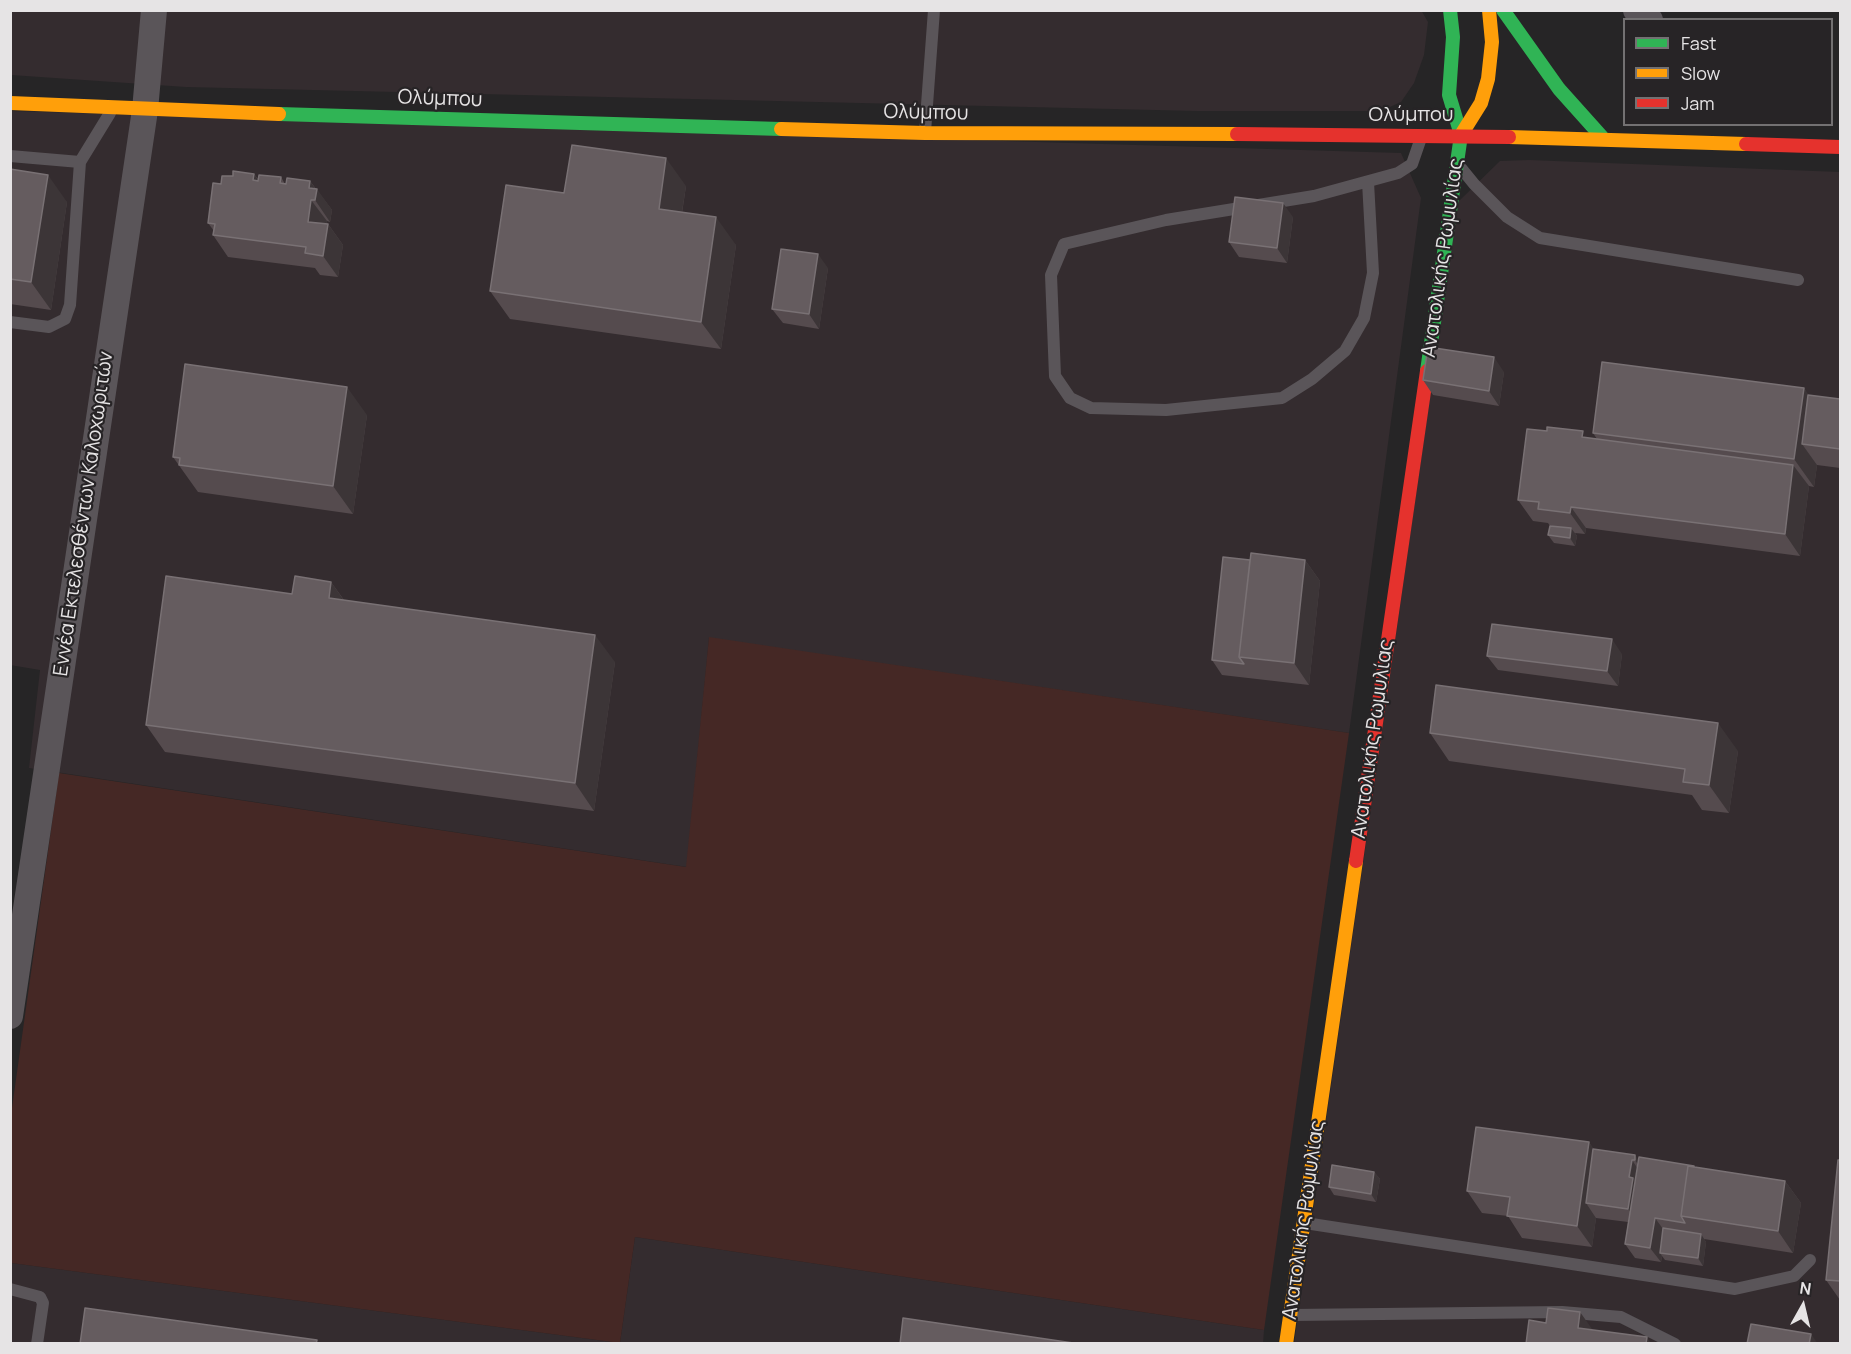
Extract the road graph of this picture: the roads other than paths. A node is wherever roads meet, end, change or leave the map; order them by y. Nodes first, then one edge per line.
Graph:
1 (154, 10) edge
2 (934, 10) edge
3 (1450, 10) edge
4 (1489, 10) edge
5 (1503, 10) edge
6 (10, 103) edge
7 (112, 109) junction
8 (145, 110) junction
9 (1678, 130) dead end
10 (925, 133) junction
11 (1422, 134) junction
12 (1461, 135) junction
13 (1741, 135) edge
14 (1602, 137) junction
15 (1666, 141) junction
16 (1840, 147) edge
17 (10, 156) edge
18 (80, 162) junction
19 (1457, 162) junction
20 (1368, 182) junction
21 (1798, 280) dead end
22 (10, 322) edge
23 (10, 1016) edge
24 (1303, 1223) junction
25 (1810, 1260) dead end
26 (10, 1289) edge
27 (1290, 1316) junction
28 (37, 1344) edge
29 (1286, 1344) edge
30 (1675, 1344) edge

1 - 8 street, Εννέα Εκτελεσθέντων Καλοχωριτών
2 - 10 lane
3 - 12 main road
4 - 12 main road
5 - 14 main road
6 - 7 main road, Ολύμπου
7 - 8 main road, Ολύμπου
7 - 18 lane
8 - 10 main road, Ολύμπου
8 - 23 street, Εννέα Εκτελεσθέντων Καλοχωριτών
9 - 15 main road
10 - 11 main road, Ολύμπου
11 - 12 main road, Ολύμπου
11 - 20 lane
12 - 14 main road, Ολύμπου
12 - 19 main road, Ανατολικής Ρωμυλίας
13 - 15 main road, Ολύμπου
13 - 16 main road, Ολύμπου
14 - 15 main road, Ολύμπου
17 - 18 lane
18 - 22 lane
19 - 21 lane
19 - 24 main road, Ανατολικής Ρωμυλίας
20 - 20 lane
24 - 25 lane
24 - 27 main road, Ανατολικής Ρωμυλίας
26 - 28 lane
27 - 29 main road, Ανατολικής Ρωμυλίας
27 - 30 lane

